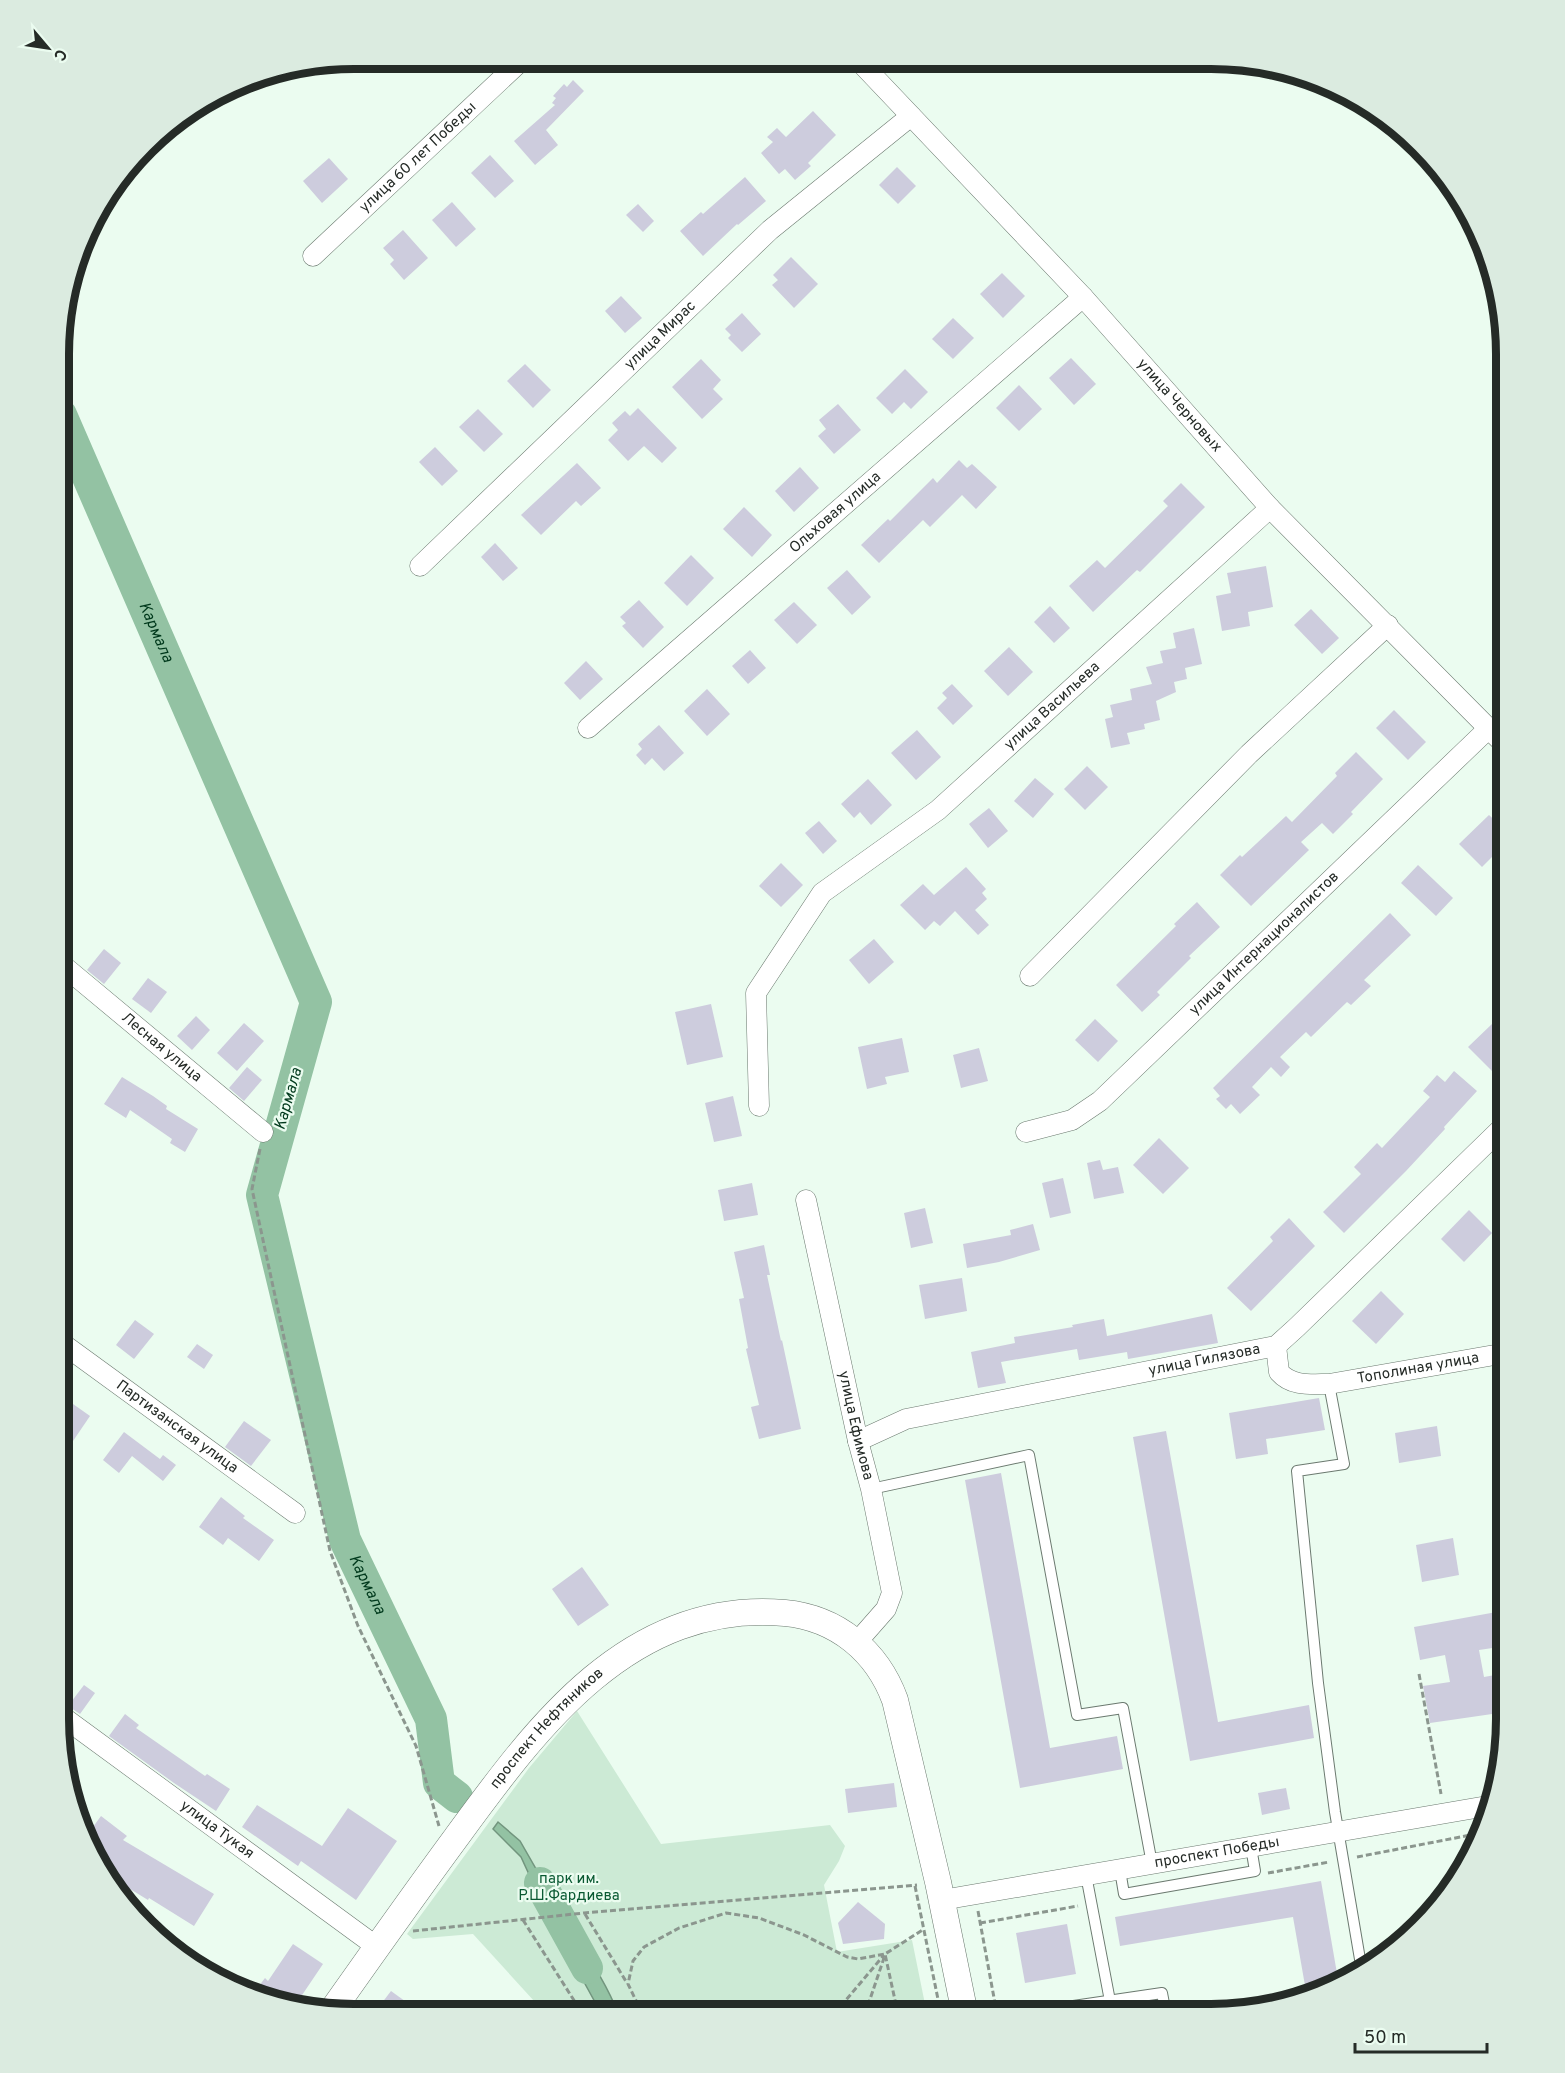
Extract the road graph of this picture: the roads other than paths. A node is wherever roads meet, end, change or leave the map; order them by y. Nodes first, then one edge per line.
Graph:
1 (513, 69) edge
2 (866, 69) edge
3 (911, 117) junction
4 (313, 256) dead end
5 (1083, 297) junction
6 (1270, 507) junction
7 (420, 566) dead end
8 (1388, 625) junction
9 (588, 728) dead end
10 (1488, 729) junction
11 (1496, 737) edge
12 (69, 970) edge
13 (1030, 976) dead end
14 (759, 1106) dead end
15 (263, 1132) road end
16 (1026, 1132) dead end
17 (1496, 1134) edge
18 (806, 1200) dead end
19 (1276, 1346) junction
20 (69, 1348) edge
21 (1496, 1355) edge
22 (1329, 1384) junction
23 (858, 1441) junction
24 (871, 1489) junction
25 (295, 1513) dead end
26 (857, 1642) junction
27 (69, 1722) edge
28 (1482, 1807) edge
29 (1338, 1832) junction
30 (1251, 1846) junction
31 (1152, 1864) junction
32 (1120, 1870) junction
33 (1086, 1875) junction
34 (931, 1889) junction
35 (377, 1947) junction
36 (1360, 1961) edge
37 (1110, 2001) junction
38 (337, 2003) edge
39 (961, 2004) edge
40 (1089, 2004) edge
41 (1164, 2004) edge

1 - 4 street, улица 60 лет Победы
2 - 3 street, улица Черновых
3 - 5 street, улица Черновых
3 - 7 street, улица Мирас
5 - 6 street, улица Черновых
5 - 9 street, Ольховая улица
6 - 8 street, улица Черновых
6 - 14 street, улица Васильева
8 - 10 street, улица Черновых
8 - 13 street
10 - 11 street, улица Черновых
10 - 16 street, улица Интернационалистов
12 - 15 street, Лесная улица
17 - 19 street, улица Гилязова
18 - 23 street, улица Ефимова
19 - 22 street, Тополиная улица
19 - 23 street, улица Гилязова
20 - 25 street, Партизанская улица
21 - 22 street, Тополиная улица
22 - 29 lane
23 - 24 street, улица Ефимова
24 - 26 street, улица Ефимова
24 - 31 lane
26 - 34 street, проспект Нефтяников
26 - 35 street, проспект Нефтяников
27 - 35 street, улица Тукая
28 - 29 street, проспект Победы
29 - 30 street, проспект Победы
29 - 36 lane
30 - 31 street, проспект Победы
30 - 32 lane
31 - 32 street, проспект Победы
32 - 33 street, проспект Победы
33 - 34 street, проспект Победы
33 - 37 lane
34 - 39 street, проспект Нефтяников
35 - 38 street, проспект Нефтяников
37 - 40 lane
37 - 41 lane

